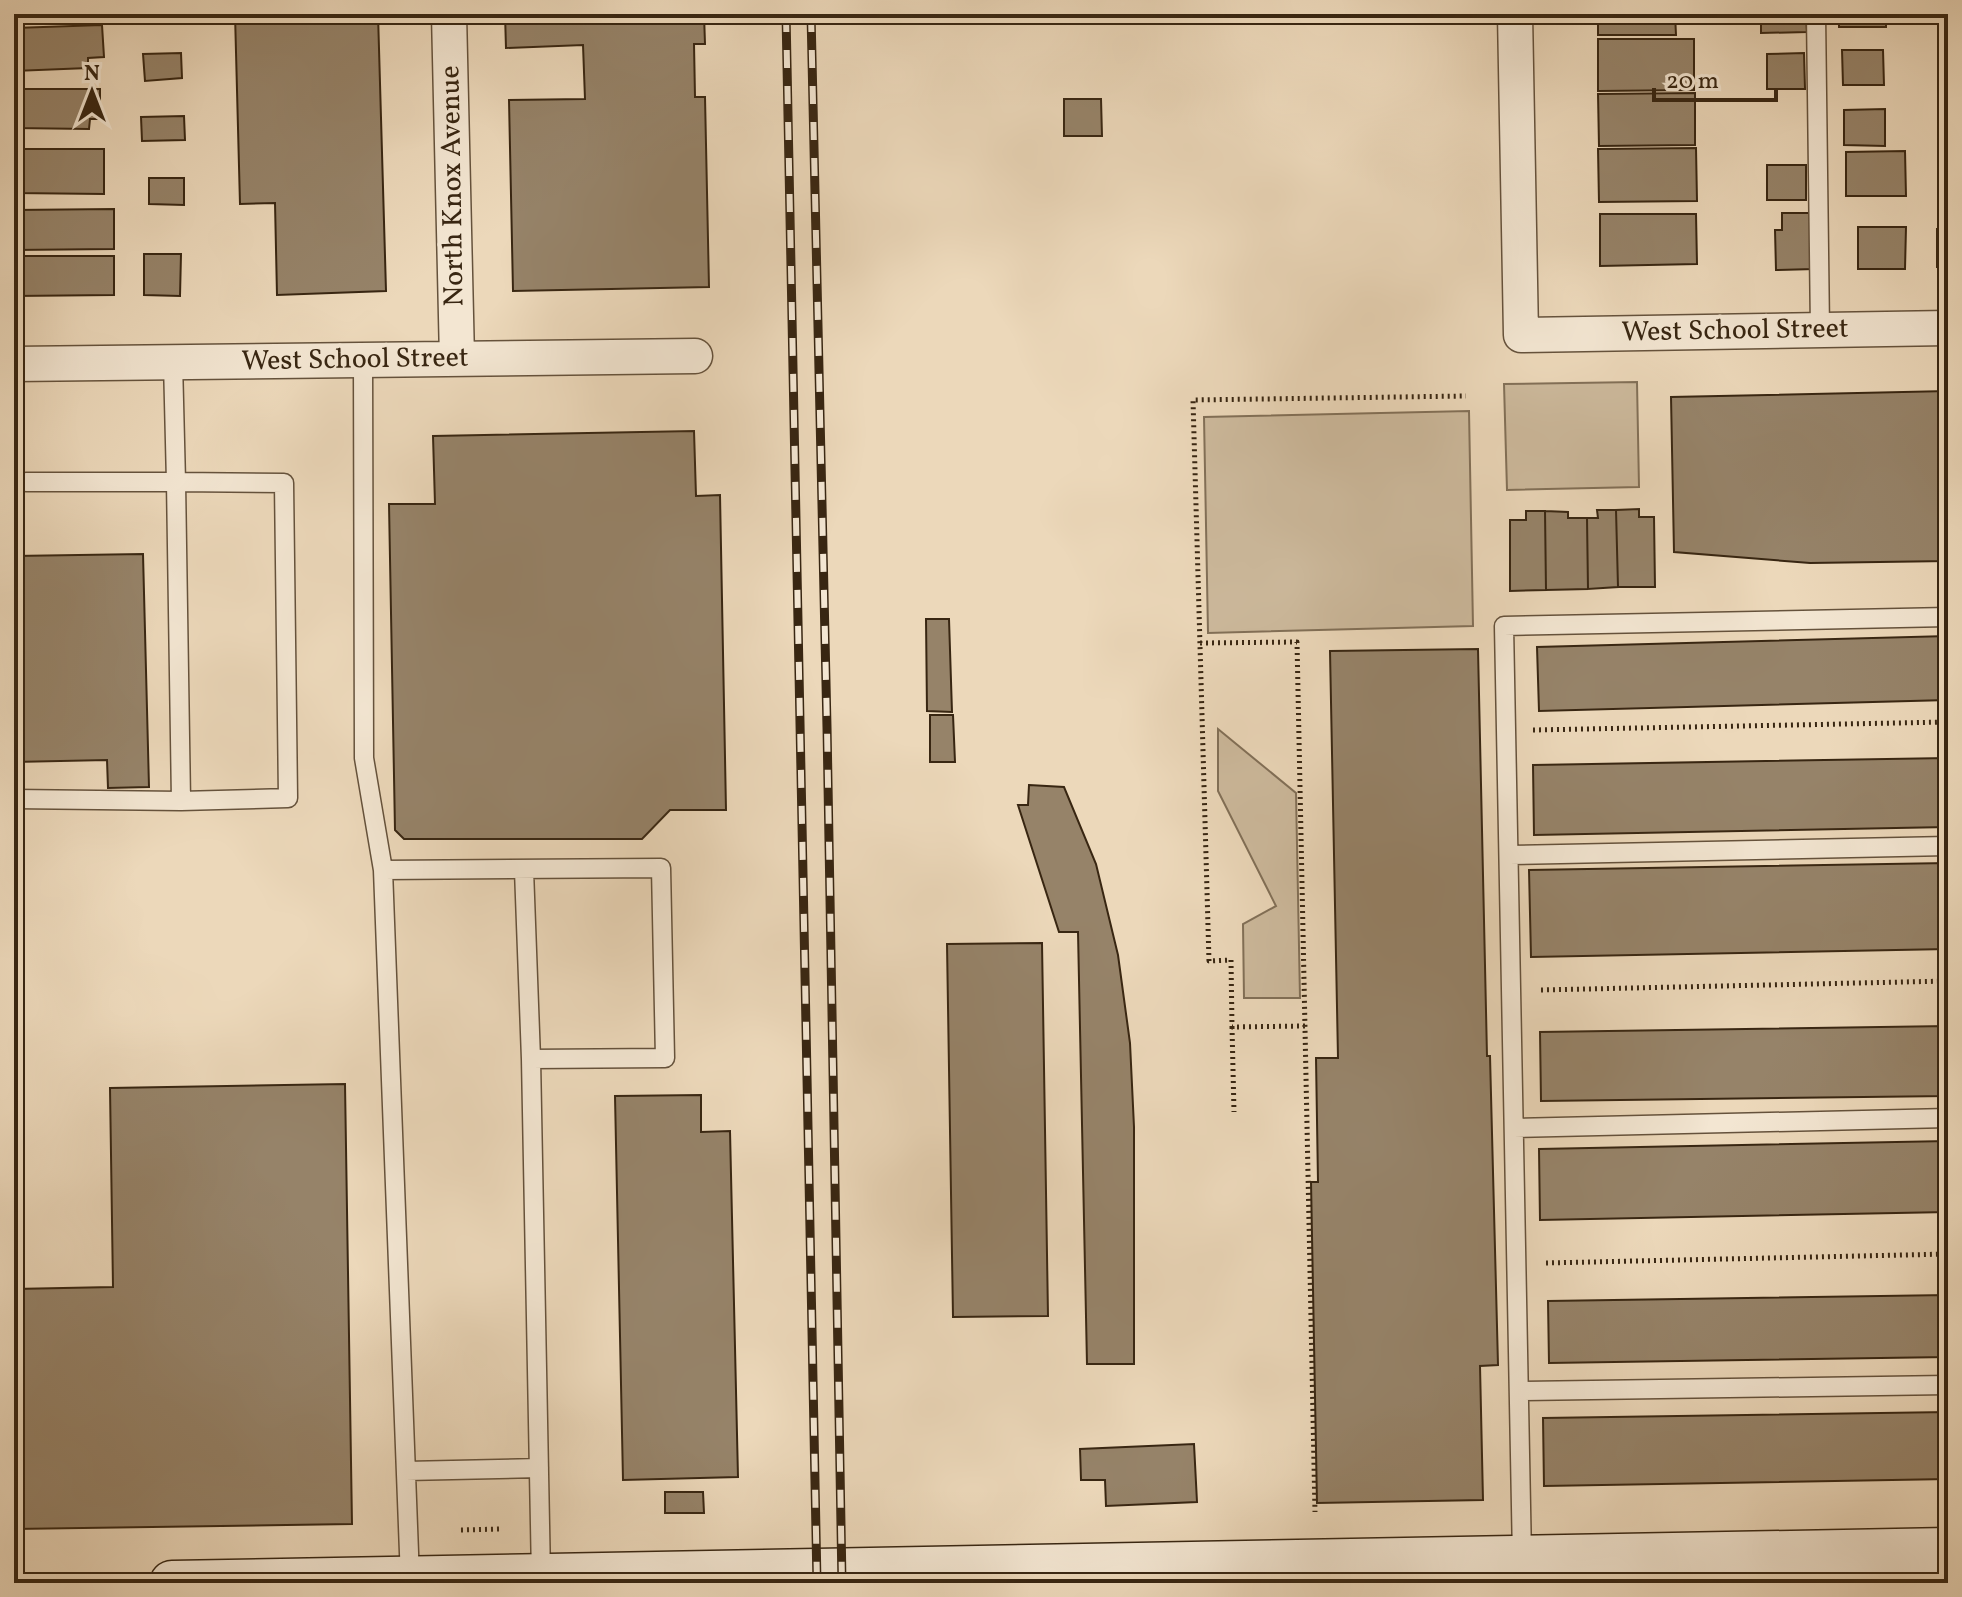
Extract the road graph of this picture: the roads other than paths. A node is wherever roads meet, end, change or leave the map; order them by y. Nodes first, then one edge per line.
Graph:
1 (449, 14) edge
2 (1515, 14) edge
3 (1816, 14) edge
4 (1948, 328) edge
5 (1820, 330) junction
6 (695, 356) dead end
7 (457, 359) junction
8 (363, 360) junction
9 (173, 362) junction
10 (14, 364) edge
11 (26, 482) dead end
12 (176, 482) junction
13 (1948, 617) edge
14 (14, 799) edge
15 (181, 801) junction
16 (1948, 846) edge
17 (1509, 855) junction
18 (383, 870) junction
19 (524, 870) junction
20 (531, 1059) junction
21 (1948, 1118) edge
22 (1514, 1128) junction
23 (1948, 1385) edge
24 (1519, 1391) junction
25 (539, 1468) junction
26 (406, 1471) junction
27 (1948, 1550) edge
28 (1543, 1566) edge
29 (1446, 1571) edge
30 (541, 1576) junction
31 (946, 1576) edge
32 (410, 1579) junction
33 (286, 1582) edge
34 (172, 1583) edge

1 - 7 street, North Knox Avenue
2 - 5 street, West School Street
3 - 5 lane
4 - 5 street, West School Street
6 - 7 street, West School Street
7 - 8 street, West School Street
8 - 9 street, West School Street
8 - 18 lane
9 - 10 street, West School Street
9 - 12 lane
11 - 12 lane
12 - 15 lane
12 - 15 lane
13 - 17 lane
14 - 15 lane
16 - 17 lane
17 - 22 lane
18 - 19 lane
18 - 26 lane
19 - 20 lane
19 - 20 lane
20 - 25 lane
21 - 22 lane
22 - 24 lane
23 - 24 lane
24 - 28 lane
25 - 26 lane
25 - 30 lane
26 - 32 lane
27 - 28 main road
28 - 29 main road
29 - 31 main road
30 - 31 main road
30 - 32 main road
32 - 33 main road
33 - 34 main road

